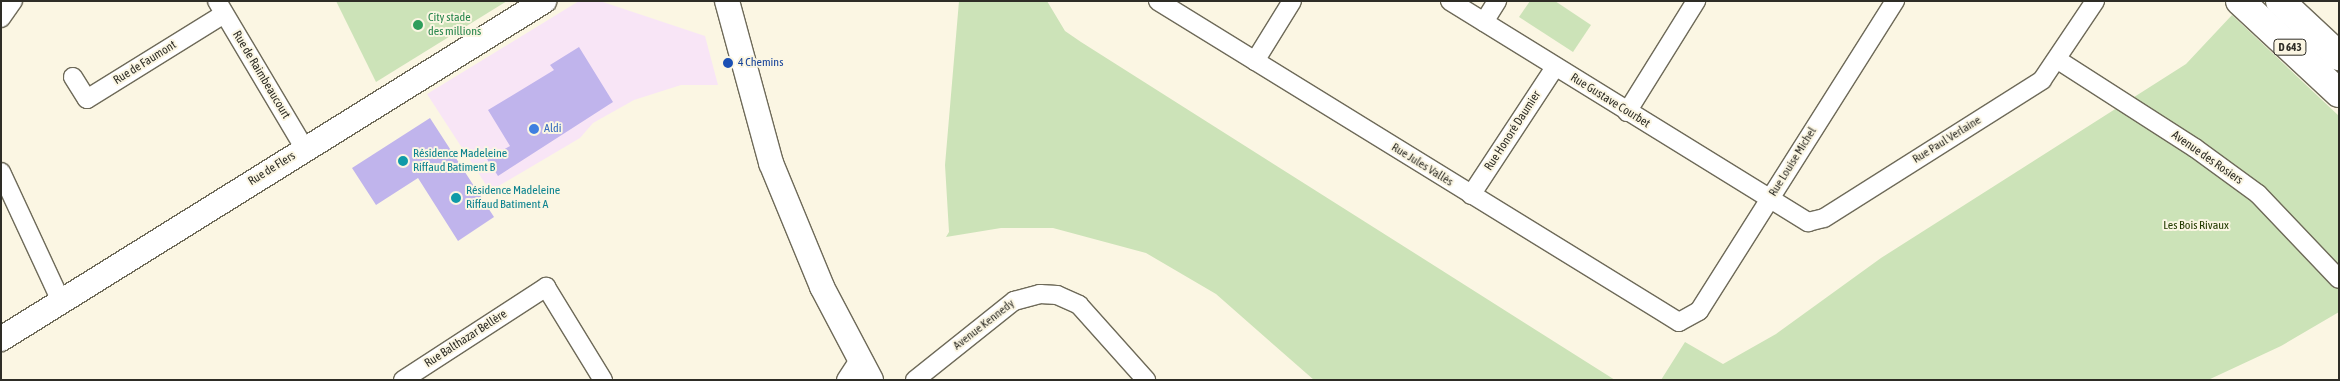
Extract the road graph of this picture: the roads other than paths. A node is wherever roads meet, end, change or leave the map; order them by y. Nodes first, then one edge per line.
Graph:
1 (13, 1) edge
2 (544, 1) edge
3 (1158, 1) edge
4 (1292, 1) edge
5 (1450, 1) edge
6 (1497, 1) edge
7 (1696, 1) edge
8 (1895, 1) edge
9 (2095, 1) edge
10 (2240, 1) edge
11 (2280, 1) edge
12 (727, 7) edge
13 (221, 8) edge
14 (1, 18) edge
15 (1484, 22) junction
16 (2339, 56) edge
17 (2058, 60) junction
18 (1255, 61) junction
19 (1556, 67) junction
20 (74, 77) dead end
21 (2339, 94) edge
22 (1627, 112) junction
23 (305, 149) junction
24 (1, 172) edge
25 (1471, 195) junction
26 (1770, 199) junction
27 (2339, 279) edge
28 (61, 301) junction
29 (1688, 320) joint
30 (1, 339) edge
31 (865, 370) edge
32 (403, 380) edge
33 (603, 380) edge
34 (846, 380) edge
35 (915, 380) edge
36 (1146, 380) edge

1 - 14 street
2 - 23 main road, Rue de Flers
3 - 18 street, Rue Jules Vallès
4 - 18 street
5 - 15 street, Rue Gustave Courbet
6 - 15 street
7 - 22 street
8 - 26 street, Rue Louise Michel
9 - 17 street, Rue Paul Verlaine
10 - 21 highway, D 643
11 - 16 highway, D 643
12 - 31 main road
13 - 20 street, Rue de Faumont
13 - 23 street, Rue de Raimbeaucourt
15 - 19 street, Rue Gustave Courbet
17 - 26 street, Rue Paul Verlaine
17 - 27 street, Avenue des Rosiers
18 - 25 street, Rue Jules Vallès
19 - 22 street, Rue Gustave Courbet
19 - 25 street, Rue Honoré Daumier
22 - 26 street, Rue Gustave Courbet
23 - 28 main road, Rue de Flers
24 - 28 street
25 - 29 street, Rue Jules Vallès
26 - 29 street, Rue Louise Michel
28 - 30 main road, Rue de Flers
31 - 34 street
32 - 33 street, Rue Balthazar Bellère
35 - 36 street, Avenue Kennedy

